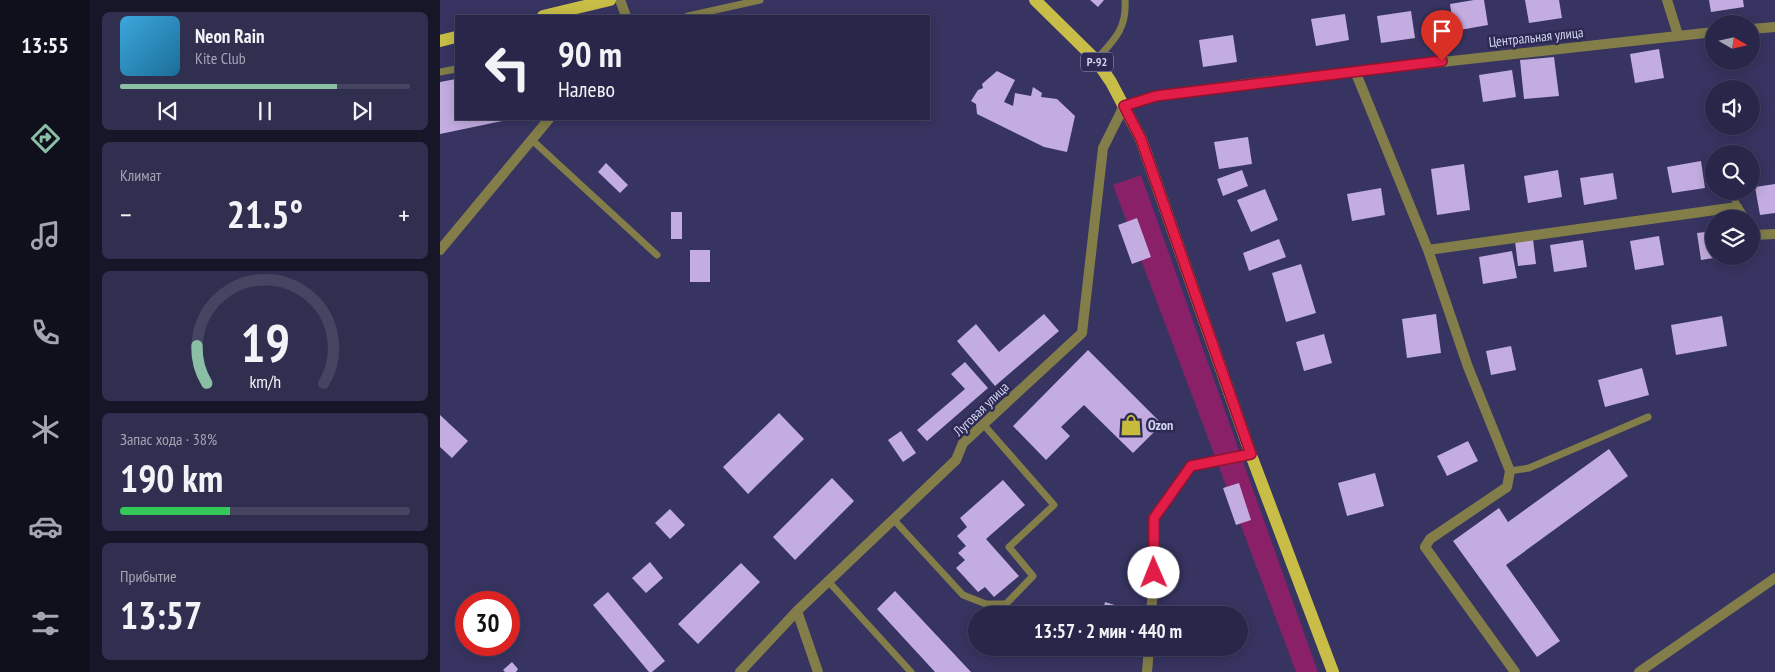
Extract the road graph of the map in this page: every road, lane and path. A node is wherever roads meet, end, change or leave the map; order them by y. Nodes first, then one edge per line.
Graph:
1 (610, 0) edge
2 (620, 0) edge
3 (760, 0) edge
4 (1035, 0) edge
5 (1125, 0) edge
6 (1667, 0) edge
7 (547, 15) edge
8 (626, 15) edge
9 (692, 15) edge
10 (1775, 27) edge
11 (1760, 28) edge
12 (1705, 33) edge
13 (1678, 35) junction
14 (455, 37) edge
15 (440, 41) edge
16 (1096, 60) junction
17 (455, 69) edge
18 (1355, 71) junction
19 (440, 72) edge
20 (1124, 106) junction
21 (548, 120) edge
22 (532, 140) junction
23 (1735, 200) edge
24 (1737, 207) junction
25 (1739, 210) edge
26 (1775, 234) edge
27 (1760, 235) edge
28 (440, 250) edge
29 (1428, 250) junction
30 (657, 255) dead end
31 (1648, 417) dead end
32 (983, 424) junction
33 (1251, 454) junction
34 (1510, 470) junction
35 (894, 520) junction
36 (828, 581) junction
37 (1773, 582) edge
38 (1152, 606) edge
39 (797, 611) junction
40 (1148, 656) edge
41 (740, 672) edge
42 (818, 672) edge
43 (911, 672) edge
44 (1147, 672) edge
45 (1333, 672) edge
46 (1515, 672) edge
47 (1639, 672) edge

1 - 7 main road
2 - 8 street
3 - 9 lane
4 - 16 main road, Р-92
5 - 16 lane
6 - 13 street
10 - 11 street
12 - 13 street, Центральная улица
13 - 18 street, Центральная улица
14 - 15 main road
16 - 20 main road, Р-92
17 - 19 lane
18 - 20 street, Центральная улица
18 - 29 street
20 - 32 street, Луговая улица
20 - 33 main road, Р-92
21 - 22 street
22 - 28 street
22 - 30 lane
23 - 24 lane
24 - 25 street
24 - 29 street
26 - 27 street
29 - 34 street
31 - 34 lane
32 - 35 street, Луговая улица
32 - 35 lane
33 - 38 street
33 - 45 main road, Р-92
34 - 46 street
35 - 36 street, Луговая улица
36 - 39 street, Луговая улица
36 - 43 lane
37 - 47 street
39 - 41 street, Луговая улица
39 - 42 street
40 - 44 street

